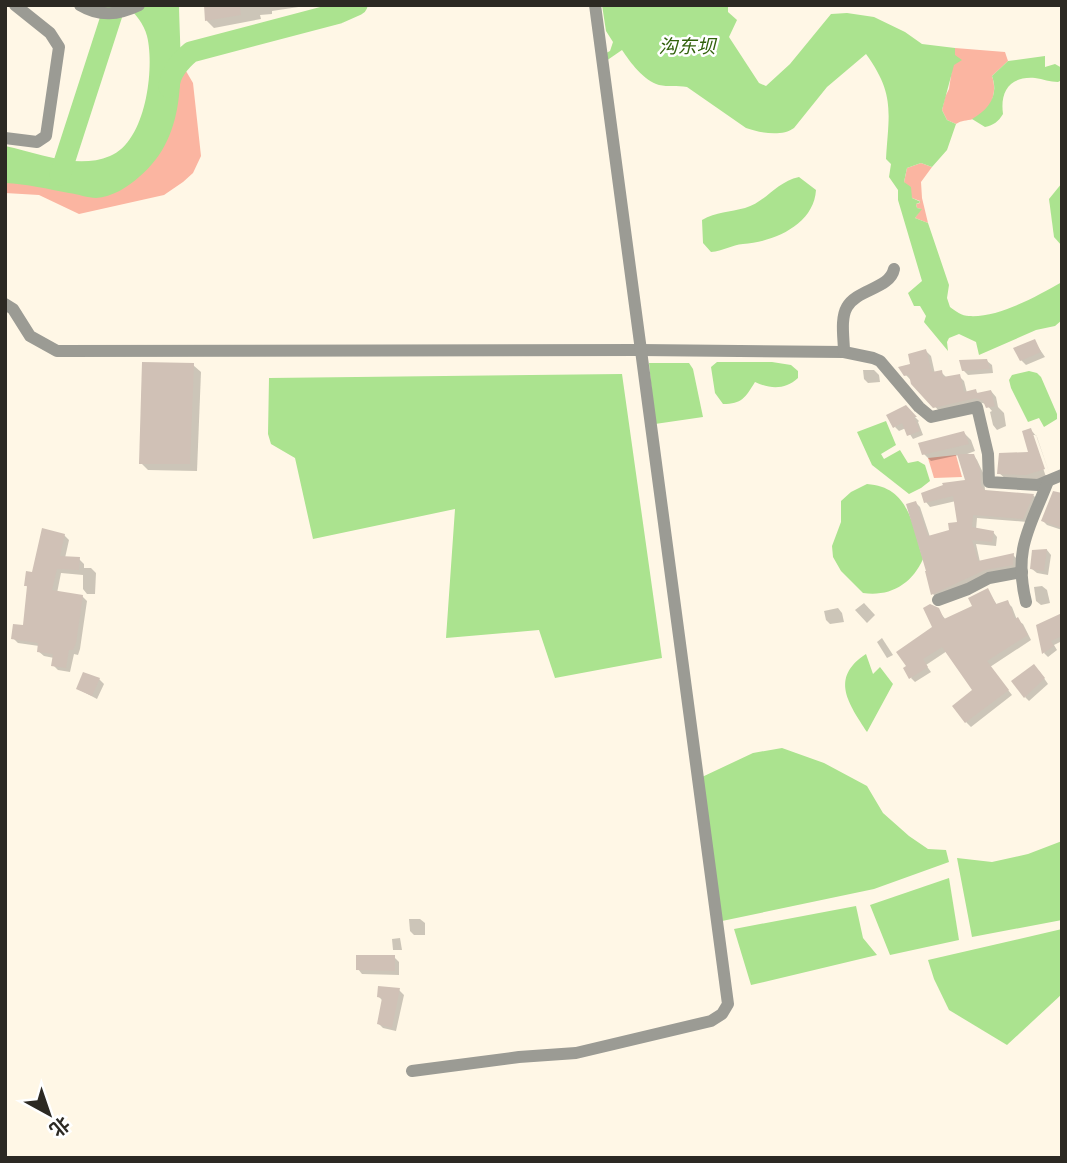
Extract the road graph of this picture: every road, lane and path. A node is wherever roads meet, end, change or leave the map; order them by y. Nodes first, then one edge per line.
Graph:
1 (15, 5) edge
2 (80, 5) edge
3 (139, 5) edge
4 (595, 5) edge
5 (5, 138) edge
6 (894, 269) dead end
7 (5, 304) edge
8 (640, 350) junction
9 (844, 352) junction
10 (1062, 475) edge
11 (1048, 481) junction
12 (1022, 572) junction
13 (938, 600) dead end
14 (1026, 602) dead end
15 (412, 1071) dead end

1 - 5 street
2 - 3 street
4 - 8 street
6 - 9 street
7 - 8 street
8 - 9 street
8 - 15 street
9 - 11 street
10 - 11 street
11 - 12 street
12 - 13 street
12 - 14 street

